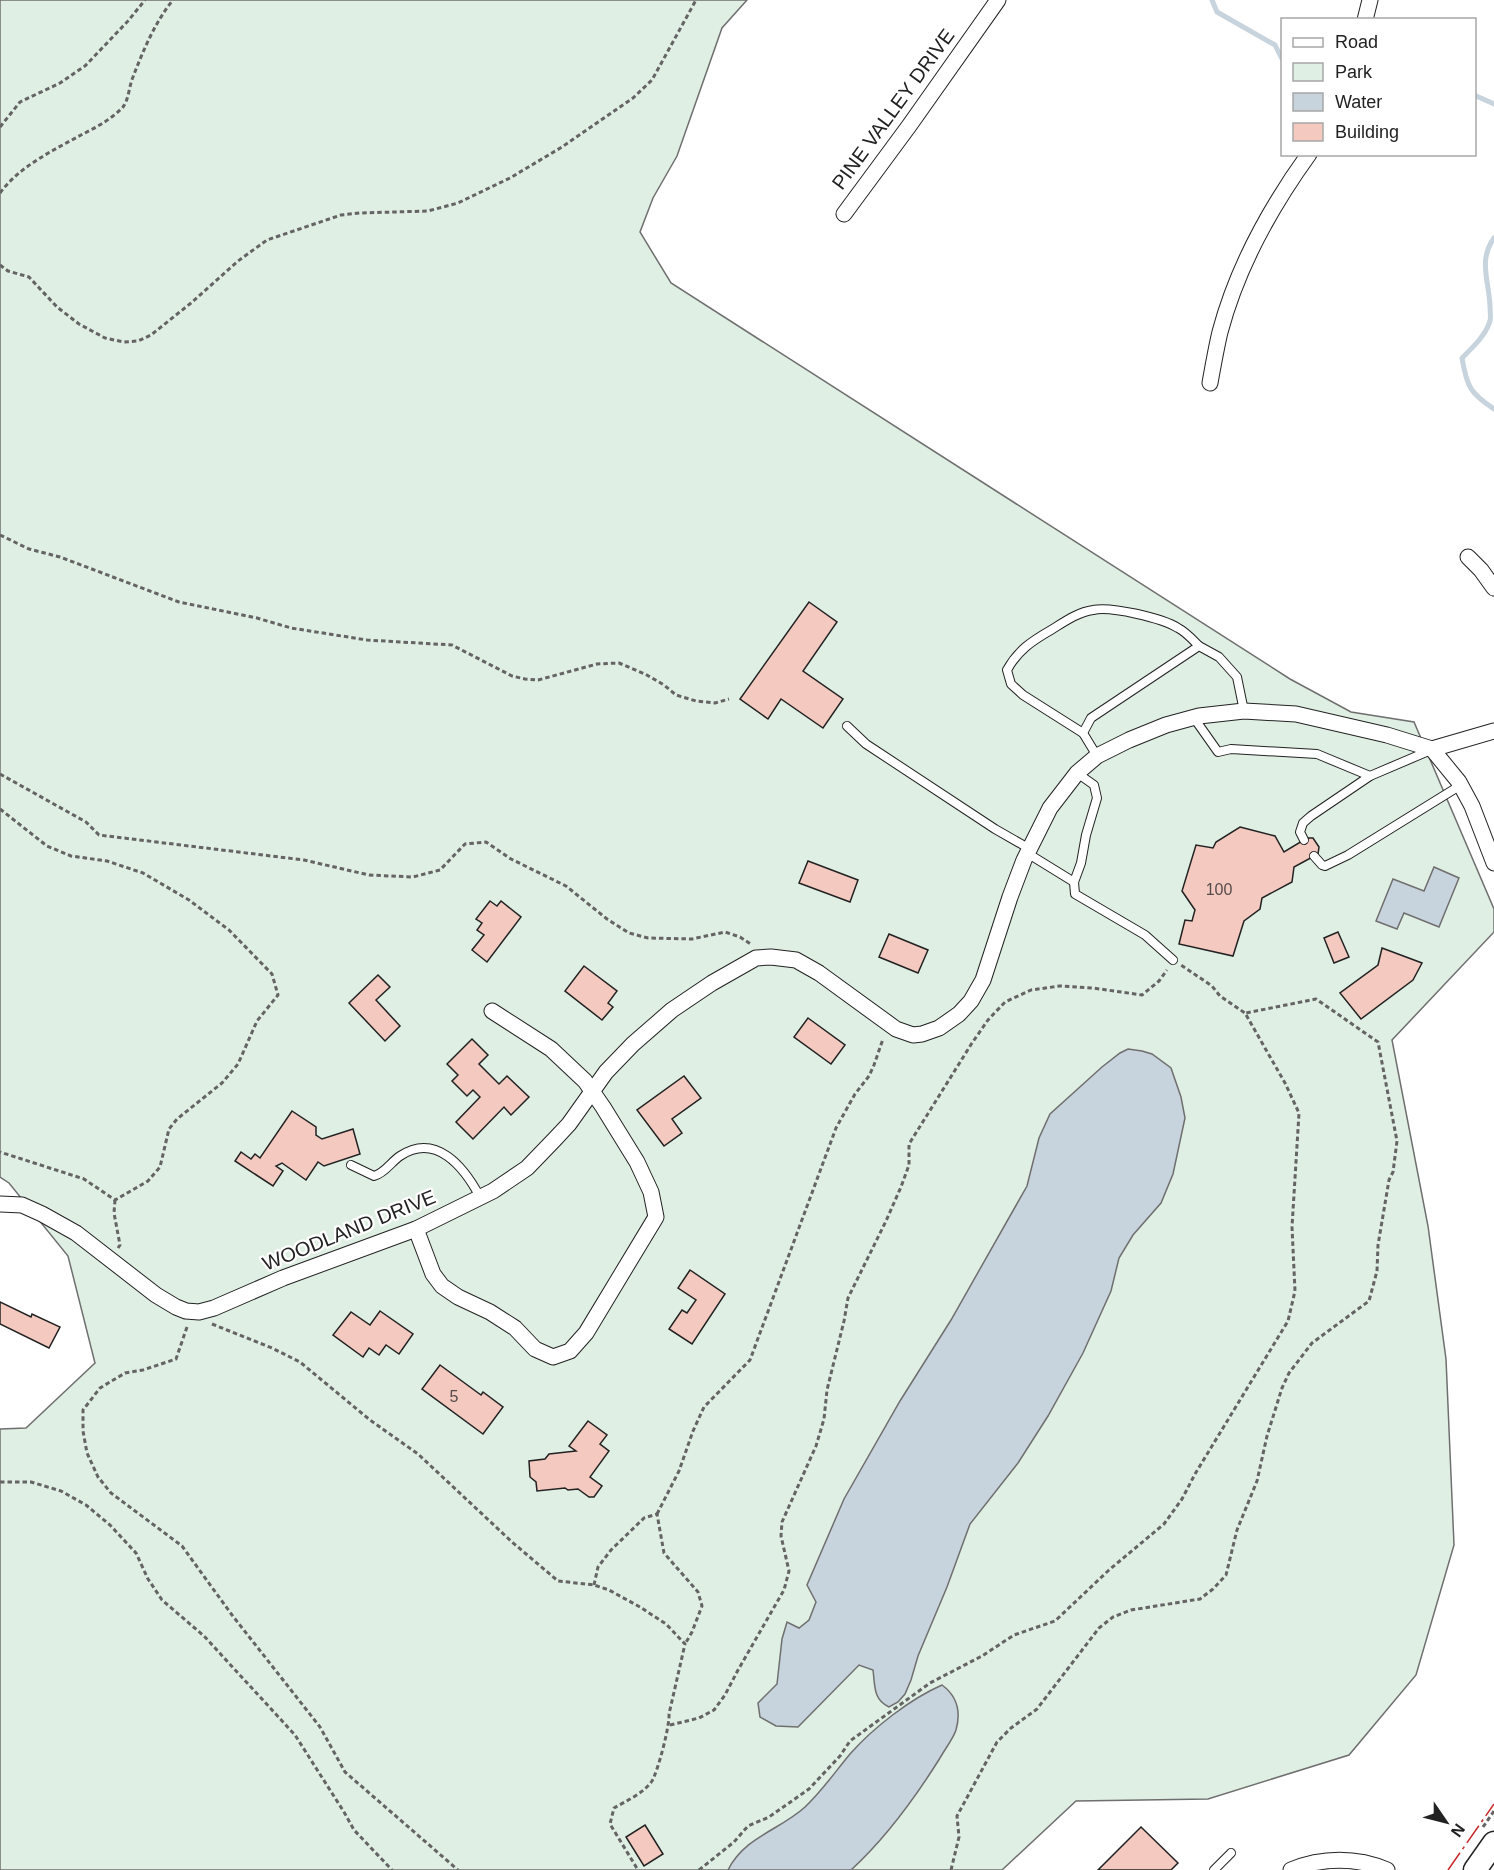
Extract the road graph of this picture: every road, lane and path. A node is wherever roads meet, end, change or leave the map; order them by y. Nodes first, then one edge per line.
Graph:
1 (145, 0) edge
2 (173, 0) edge
3 (696, 0) edge
4 (998, 0) edge
5 (1370, 0) edge
6 (1366, 18) edge
7 (0, 127) edge
8 (1309, 156) edge
9 (0, 193) edge
10 (844, 214) dead end
11 (0, 264) edge
12 (1210, 382) dead end
13 (0, 535) edge
14 (1468, 557) dead end
15 (1494, 588) edge
16 (1199, 646) junction
17 (729, 699) dead end
18 (1244, 711) junction
19 (1194, 718) junction
20 (847, 726) dead end
21 (1494, 731) edge
22 (1083, 733) junction
23 (1432, 749) junction
24 (1097, 756) junction
25 (1077, 773) junction
26 (0, 774) edge
27 (1370, 776) junction
28 (1461, 785) junction
29 (0, 809) edge
30 (1304, 840) dead end
31 (1029, 851) junction
32 (1314, 856) dead end
33 (1494, 863) edge
34 (1074, 882) junction
35 (771, 957) junction
36 (1173, 960) junction
37 (492, 1011) dead end
38 (1245, 1013) junction
39 (888, 1023) junction
40 (592, 1091) junction
41 (0, 1152) edge
42 (351, 1165) dead end
43 (480, 1197) junction
44 (115, 1200) junction
45 (0, 1204) edge
46 (416, 1229) junction
47 (110, 1258) junction
48 (202, 1321) dead end
49 (189, 1323) dead end
50 (0, 1482) edge
51 (657, 1514) junction
52 (594, 1584) junction
53 (685, 1644) junction
54 (670, 1725) junction
55 (1494, 1843) edge
56 (1231, 1853) dead end
57 (638, 1869) edge
58 (392, 1870) edge
59 (458, 1870) edge
60 (699, 1870) edge
61 (951, 1870) edge
62 (1214, 1870) edge
63 (1291, 1870) edge
64 (1387, 1870) edge
65 (1475, 1870) edge

1 - 7 path
2 - 9 path
3 - 11 path
4 - 10 street, PINE VALLEY DRIVE
5 - 6 street
8 - 12 street
13 - 17 path
14 - 15 street
16 - 18 lane
16 - 22 lane
16 - 22 lane
18 - 19 street, WOODLAND DRIVE
18 - 23 street, WOODLAND DRIVE
19 - 24 street, WOODLAND DRIVE
19 - 27 lane
20 - 31 lane
21 - 23 street
22 - 24 lane
23 - 27 lane
23 - 28 street
24 - 25 street, WOODLAND DRIVE
25 - 31 street, WOODLAND DRIVE
25 - 34 lane
26 - 35 path
27 - 30 lane
28 - 32 lane
28 - 33 street
29 - 44 path
31 - 34 lane
31 - 39 street, WOODLAND DRIVE
34 - 36 lane
35 - 39 street, WOODLAND DRIVE
35 - 40 street, WOODLAND DRIVE
36 - 38 path
36 - 54 path
37 - 40 street
38 - 60 path
38 - 61 path
39 - 51 path
40 - 43 street, WOODLAND DRIVE
40 - 46 street
41 - 44 path
42 - 43 lane
43 - 46 street, WOODLAND DRIVE
44 - 47 path
45 - 47 street, WOODLAND DRIVE
46 - 47 street, WOODLAND DRIVE
48 - 52 path
49 - 59 path
50 - 58 path
51 - 52 path
51 - 53 path
52 - 53 path
53 - 54 path
54 - 57 path
55 - 65 main road
56 - 62 lane
63 - 64 street

